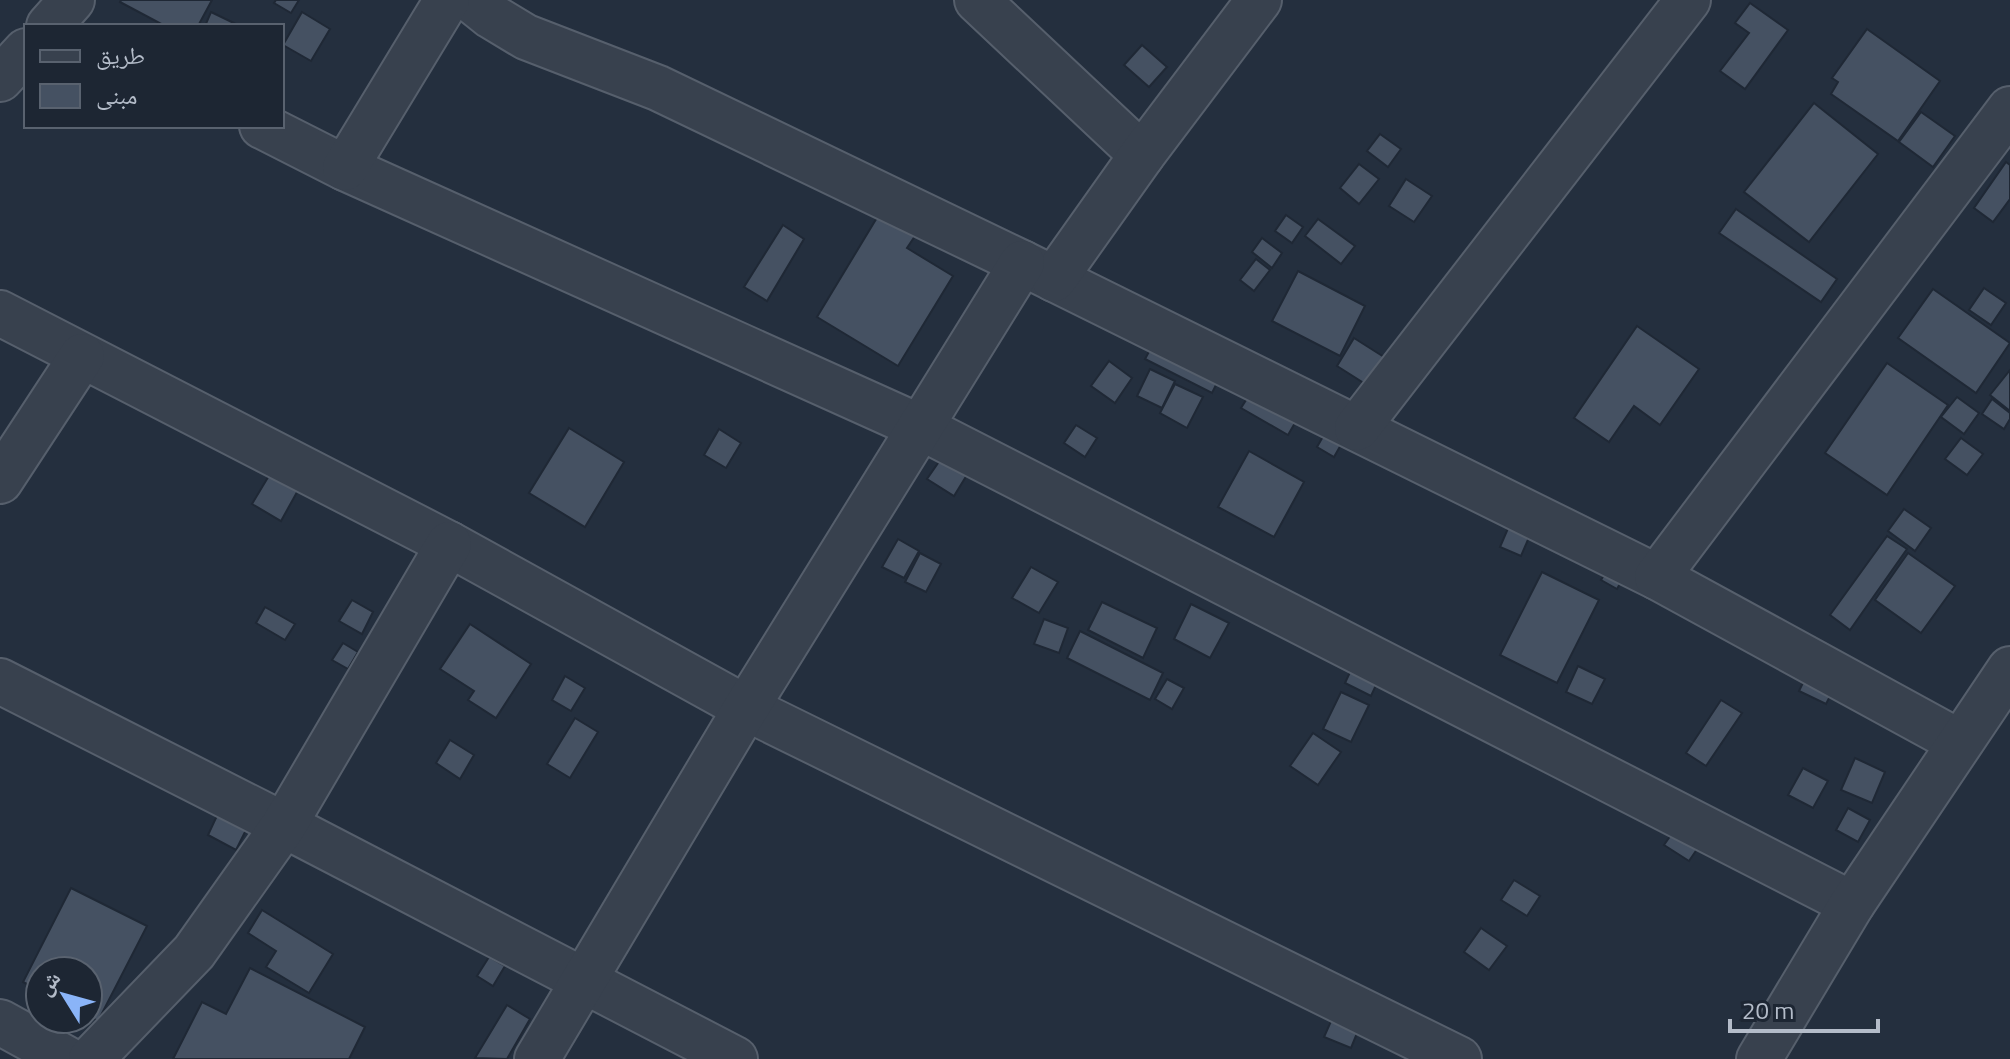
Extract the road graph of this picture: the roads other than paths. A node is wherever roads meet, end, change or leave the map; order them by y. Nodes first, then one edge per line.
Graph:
1 (447, 0) edge
2 (471, 0) edge
3 (977, 0) edge
4 (1259, 0) edge
5 (1688, 0) edge
6 (24, 55) edge
7 (0, 79) edge
8 (2010, 109) edge
9 (266, 128) edge
10 (1142, 155) junction
11 (345, 168) junction
12 (1038, 271) junction
13 (0, 313) edge
14 (82, 356) junction
15 (920, 427) junction
16 (1357, 428) junction
17 (0, 481) edge
18 (449, 544) junction
19 (1657, 577) junction
20 (2010, 669) edge
21 (0, 681) edge
22 (746, 708) junction
23 (1982, 728) edge
24 (284, 825) junction
25 (1852, 904) junction
26 (583, 979) junction
27 (0, 1022) edge
28 (67, 1059) edge
29 (91, 1059) edge
30 (537, 1059) edge
31 (735, 1059) edge
32 (1459, 1059) edge
33 (1759, 1059) edge

1 - 11 street
2 - 12 street
3 - 10 street
4 - 10 street
5 - 16 street
6 - 7 street
8 - 19 street
9 - 11 street
10 - 12 street
11 - 15 street
12 - 15 street
12 - 16 street
13 - 14 street
14 - 17 street
14 - 18 street
15 - 22 street
15 - 25 street
16 - 19 street
18 - 22 street
18 - 24 street
19 - 23 street
20 - 23 street
21 - 24 street
22 - 26 street
22 - 32 street
23 - 25 street
24 - 26 street
24 - 29 street
25 - 33 street
26 - 30 street
26 - 31 street
27 - 28 street

